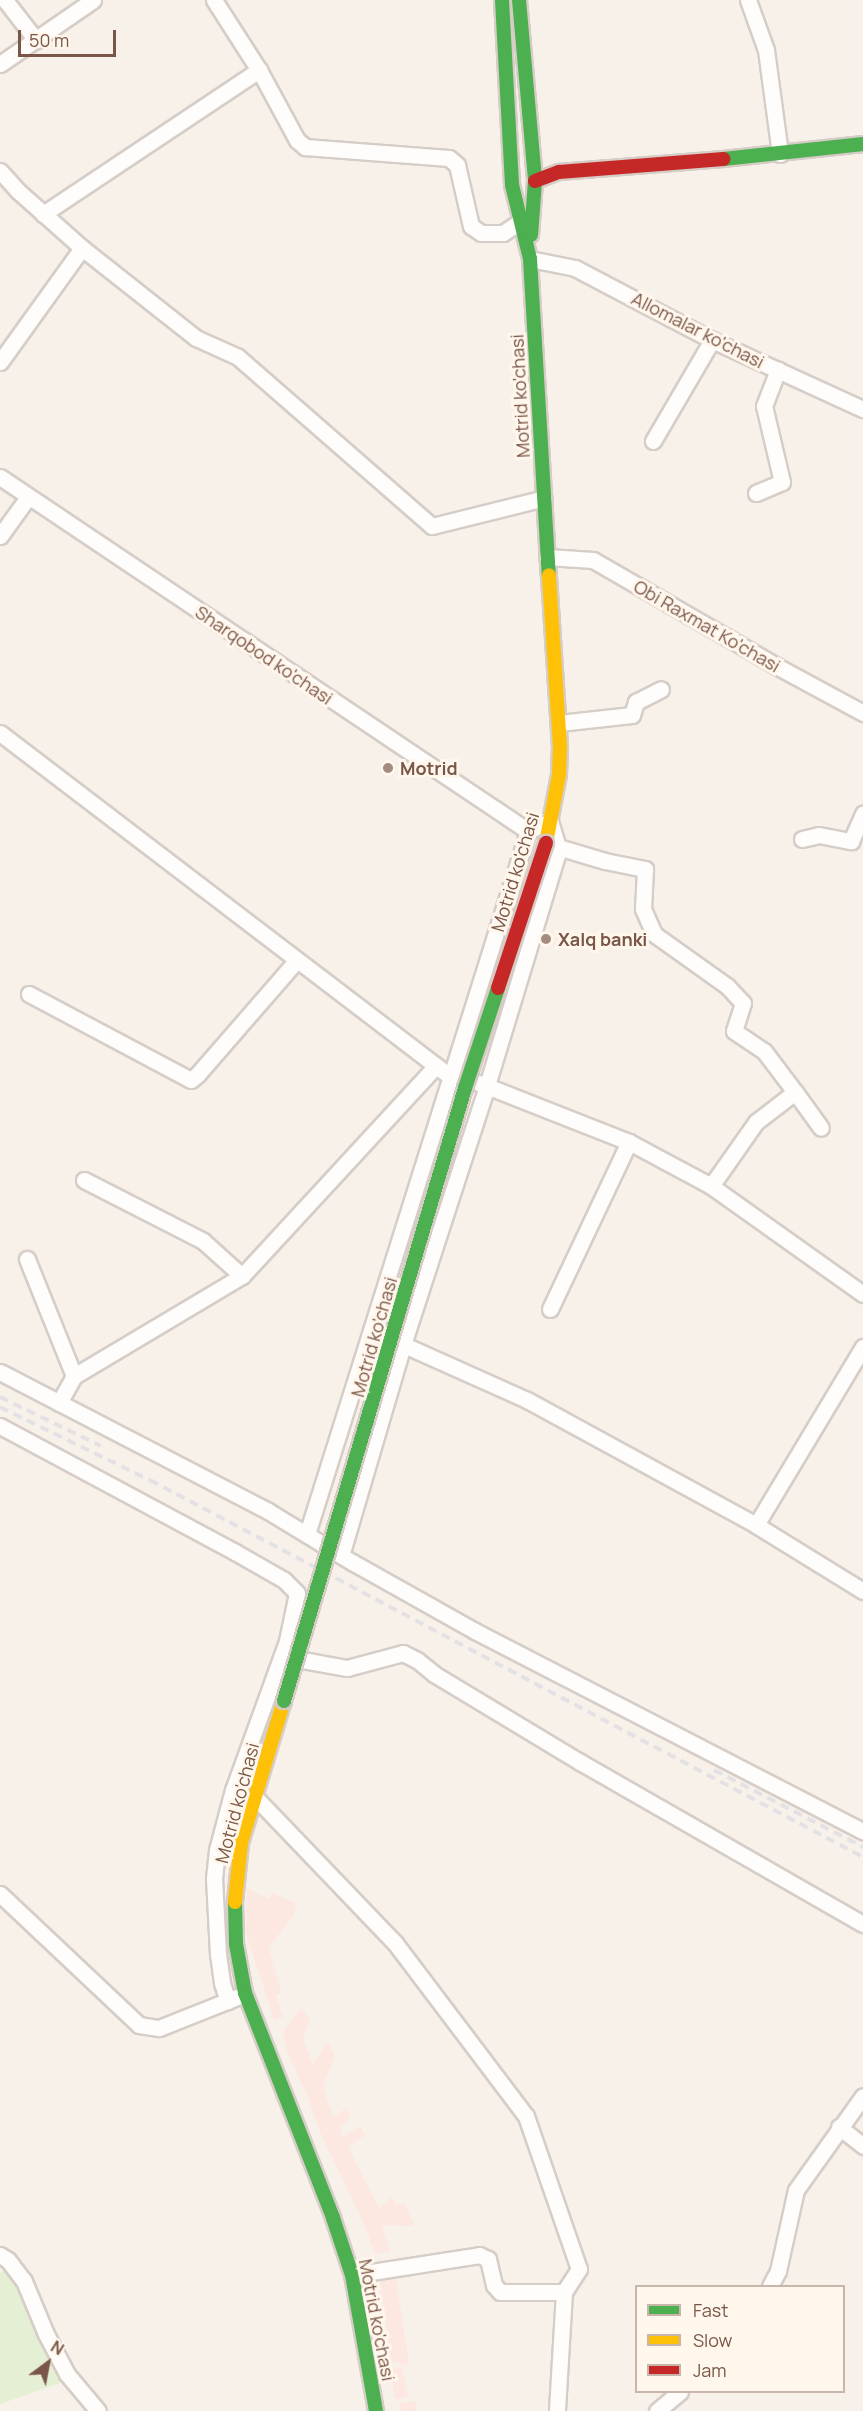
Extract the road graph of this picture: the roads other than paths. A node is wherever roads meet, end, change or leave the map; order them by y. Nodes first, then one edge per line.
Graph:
1 (5, 0) edge
2 (93, 0) edge
3 (214, 0) edge
4 (502, 0) edge
5 (519, 0) edge
6 (748, 0) edge
7 (36, 40) junction
8 (0, 64) edge
9 (259, 70) junction
10 (863, 144) edge
11 (780, 154) junction
12 (0, 171) edge
13 (535, 181) junction
14 (43, 214) junction
15 (521, 221) junction
16 (82, 248) junction
17 (530, 256) junction
18 (712, 340) junction
19 (0, 362) edge
20 (778, 370) junction
21 (863, 409) edge
22 (653, 441) dead end
23 (0, 477) edge
24 (756, 493) dead end
25 (28, 496) junction
26 (544, 498) junction
27 (0, 536) edge
28 (548, 557) junction
29 (661, 689) dead end
30 (863, 713) edge
31 (559, 723) junction
32 (0, 733) edge
33 (863, 814) edge
34 (550, 821) junction
35 (528, 831) junction
36 (802, 839) dead end
37 (552, 845) junction
38 (297, 960) junction
39 (29, 994) dead end
40 (436, 1066) junction
41 (461, 1081) junction
42 (487, 1086) junction
43 (795, 1092) junction
44 (442, 1112) junction
45 (473, 1127) junction
46 (821, 1128) dead end
47 (629, 1142) junction
48 (84, 1180) dead end
49 (711, 1186) junction
50 (27, 1259) dead end
51 (242, 1276) junction
52 (863, 1294) edge
53 (550, 1309) dead end
54 (397, 1342) junction
55 (863, 1347) edge
56 (0, 1372) edge
57 (74, 1376) junction
58 (59, 1403) junction
59 (0, 1426) edge
60 (756, 1525) junction
61 (307, 1534) junction
62 (341, 1555) junction
63 (863, 1591) edge
64 (297, 1659) junction
65 (255, 1797) junction
66 (863, 1831) edge
67 (0, 1894) edge
68 (863, 1924) edge
69 (245, 1993) junction
70 (228, 2001) junction
71 (863, 2096) edge
72 (839, 2127) junction
73 (863, 2146) edge
74 (0, 2255) edge
75 (352, 2275) junction
76 (771, 2285) edge
77 (564, 2292) junction
78 (678, 2393) edge
79 (376, 2407) edge
80 (98, 2411) edge
81 (361, 2411) edge
82 (557, 2411) edge
83 (657, 2411) edge

1 - 7 street
2 - 7 street
3 - 9 street
4 - 15 main road, Motrid ko'chasi
5 - 13 main road, Motrid ko'chasi
6 - 11 street
7 - 8 street
9 - 14 street
9 - 15 street
10 - 11 main road
11 - 13 main road
12 - 14 street
13 - 17 main road, Motrid ko'chasi
14 - 16 street
15 - 17 main road, Motrid ko'chasi
16 - 19 street
16 - 26 street
17 - 18 street, Allomalar ko'chasi
17 - 26 main road, Motrid ko'chasi
18 - 20 street, Allomalar ko'chasi
18 - 22 street
20 - 21 street, Allomalar ko'chasi
20 - 24 street
23 - 25 street, Sharqobod ko'chasi
25 - 27 street
25 - 35 street, Sharqobod ko'chasi
26 - 28 main road, Motrid ko'chasi
28 - 30 street, Obi Raxmat Ko'chasi
28 - 31 main road, Motrid ko'chasi
29 - 31 street
31 - 34 main road, Motrid ko'chasi
32 - 38 street
33 - 36 street
34 - 35 street
34 - 37 street
35 - 41 street
37 - 41 main road, Motrid ko'chasi, bridge
37 - 42 street
37 - 43 street
38 - 39 street
38 - 40 street
40 - 41 street
40 - 51 street
41 - 42 street
41 - 44 street
41 - 54 main road, Motrid ko'chasi, bridge
42 - 45 street
42 - 47 street
43 - 46 street
43 - 49 street
44 - 45 street
44 - 61 street
45 - 54 street
47 - 49 street
47 - 53 street
48 - 51 street
49 - 52 street
50 - 57 street
51 - 57 street
54 - 60 street
54 - 62 street
54 - 64 main road, Motrid ko'chasi, bridge
55 - 60 street
56 - 58 street
57 - 58 street
58 - 61 street
59 - 70 street
60 - 63 street
61 - 62 street
62 - 66 street
64 - 65 main road, Motrid ko'chasi, bridge
64 - 68 street
65 - 69 main road, Motrid ko'chasi
65 - 77 street
67 - 70 street
69 - 70 street
69 - 75 main road, Motrid ko'chasi
71 - 72 street
72 - 73 street
72 - 76 street
74 - 80 street
75 - 77 street
75 - 79 main road, Motrid ko'chasi
77 - 82 street
78 - 83 street
79 - 81 street

